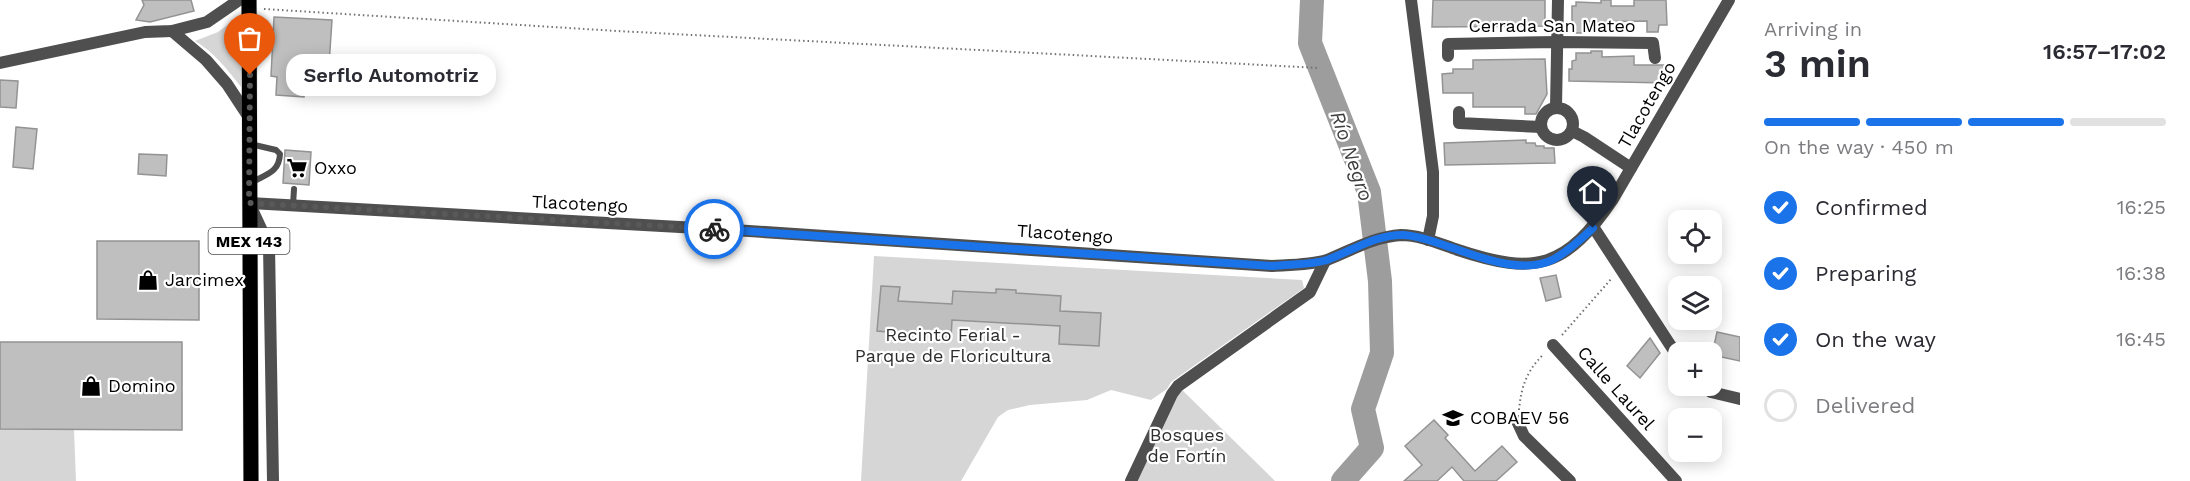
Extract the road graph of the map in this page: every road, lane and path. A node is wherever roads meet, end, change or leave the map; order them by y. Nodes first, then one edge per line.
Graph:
1 (1411, 0) edge
2 (1558, 0) edge
3 (1729, 0) edge
4 (246, 3) edge
5 (172, 32) junction
6 (1558, 42) junction
7 (1448, 56) dead end
8 (1656, 58) dead end
9 (0, 63) edge
10 (1319, 68) dead end
11 (1556, 107) junction
12 (1459, 112) dead end
13 (250, 119) junction
14 (1541, 126) junction
15 (1572, 131) junction
16 (249, 144) junction
17 (1631, 168) junction
18 (249, 184) junction
19 (294, 189) dead end
20 (249, 203) junction
21 (293, 206) junction
22 (1593, 228) junction
23 (1428, 240) junction
24 (1325, 261) junction
25 (1668, 342) edge
26 (1553, 345) dead end
27 (1722, 395) edge
28 (1740, 399) edge
29 (1517, 421) dead end
30 (251, 481) edge
31 (273, 481) edge
32 (1131, 481) edge
33 (1568, 481) edge
34 (1676, 481) edge

1 - 23 street
2 - 6 street
3 - 17 street, Tlacotengo
4 - 5 street
4 - 10 path
4 - 13 main road, MEX 143
5 - 9 street
5 - 13 street
6 - 7 street, Cerrada San Mateo
6 - 8 street, Cerrada San Mateo
6 - 11 street
11 - 14 street
11 - 15 street
12 - 14 street
13 - 16 main road, MEX 143
14 - 15 street
15 - 17 street
16 - 18 main road, MEX 143
16 - 18 lane
17 - 22 street, Tlacotengo
18 - 20 main road, MEX 143
19 - 21 lane
20 - 21 street, Tlacotengo
20 - 30 main road, MEX 143
20 - 31 street
21 - 24 street, Tlacotengo
22 - 23 street, Tlacotengo
22 - 25 street
23 - 24 street, Tlacotengo
24 - 32 street
26 - 34 street, Calle Laurel
27 - 28 street
29 - 33 street

